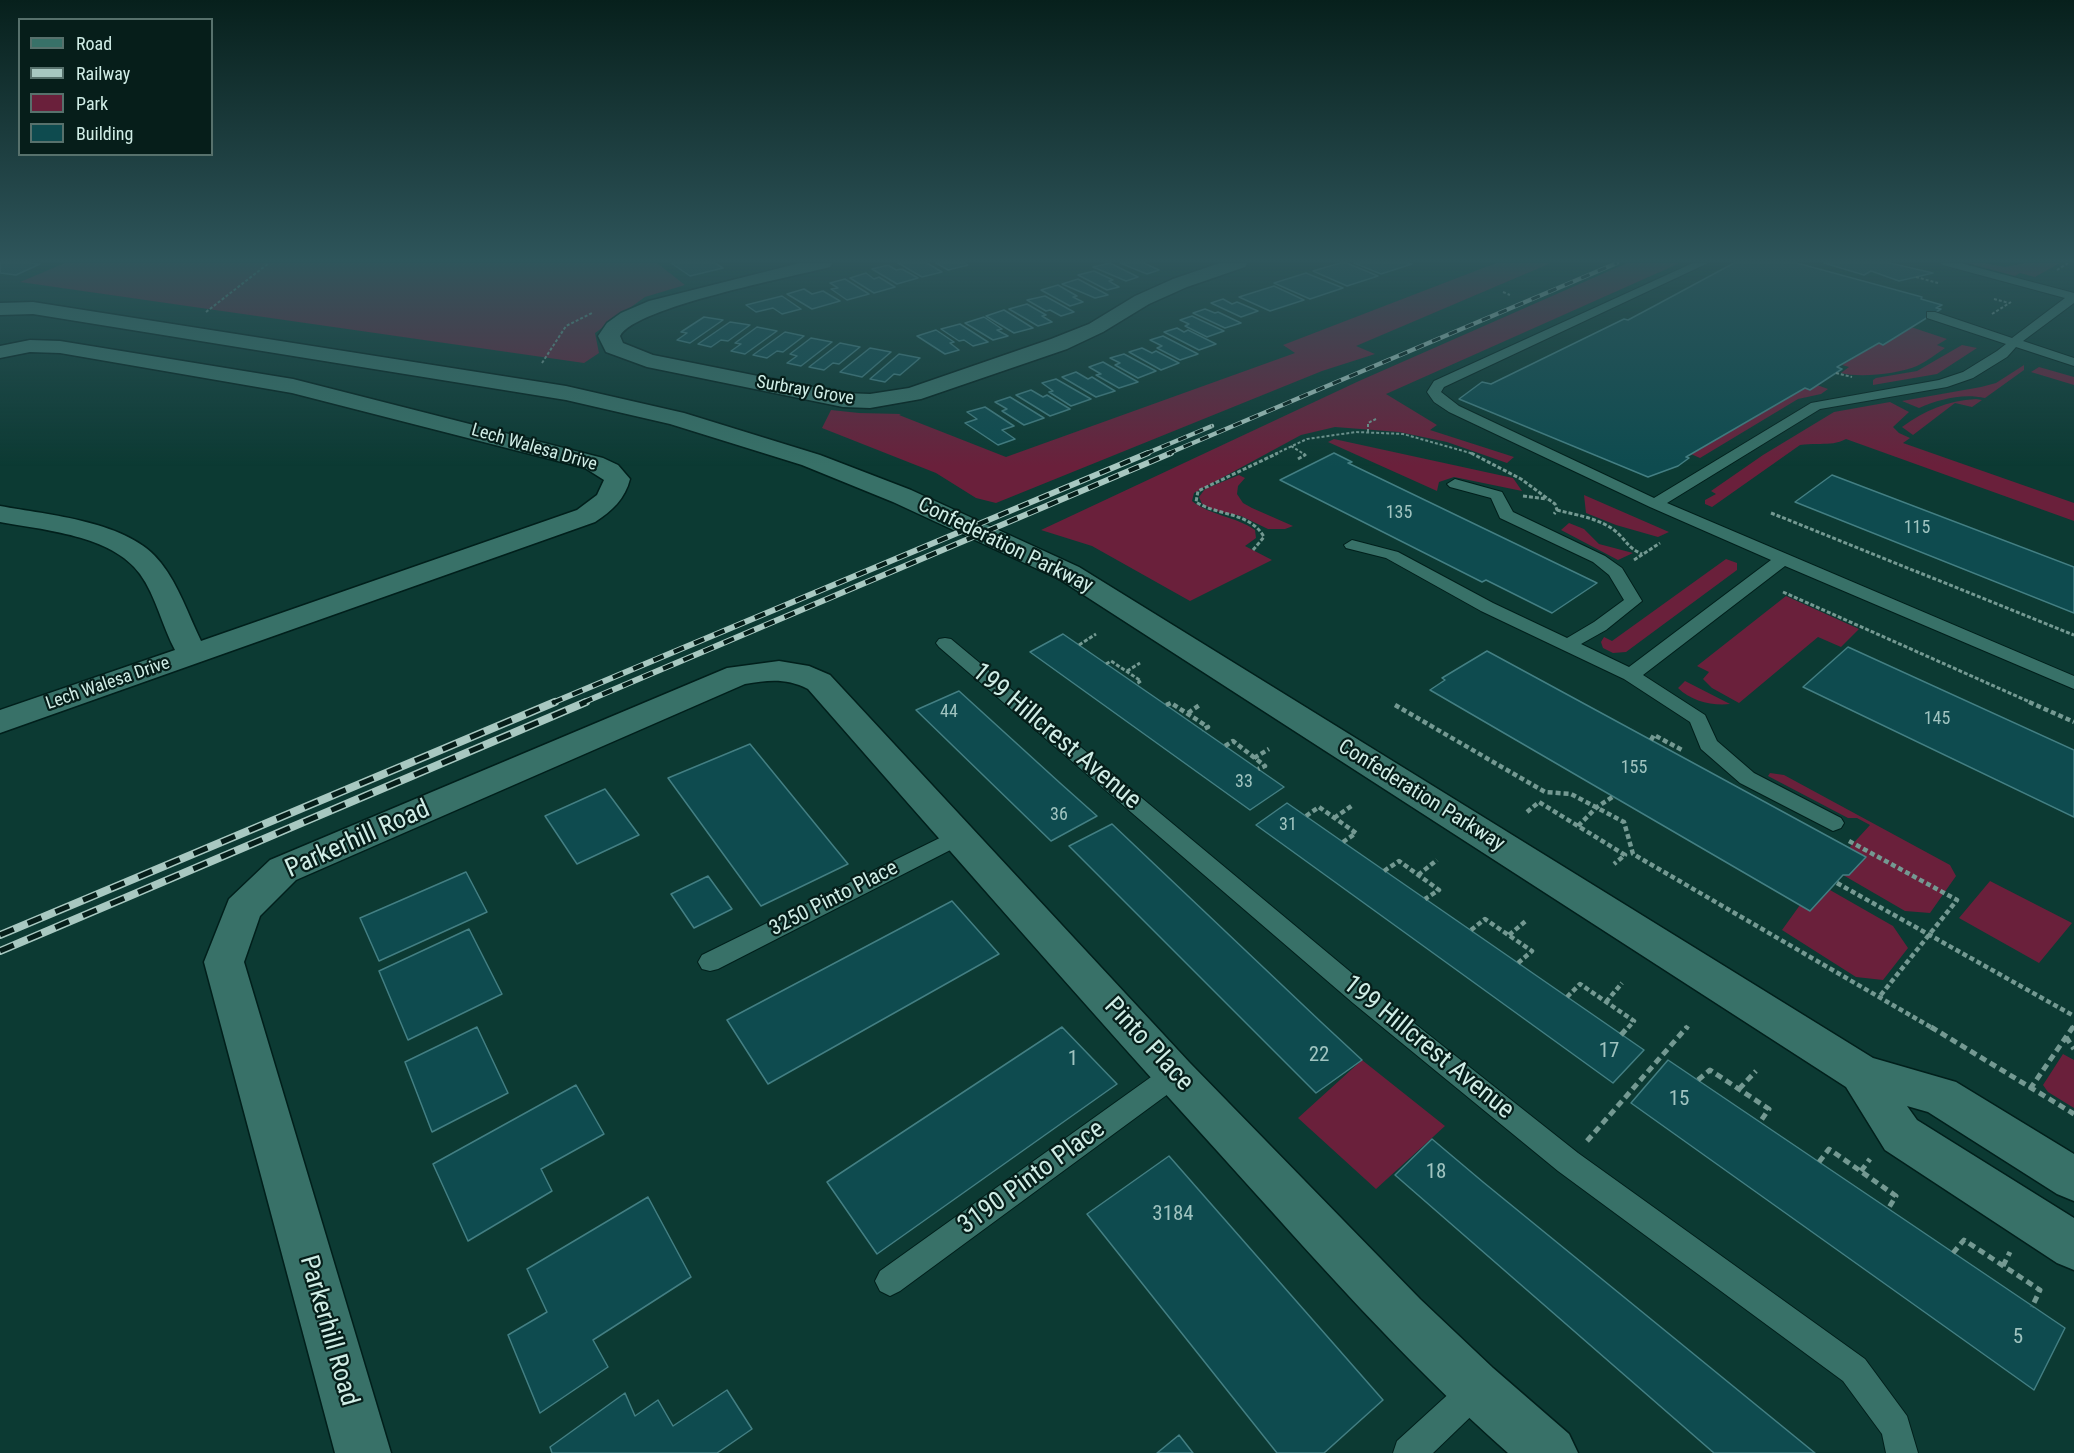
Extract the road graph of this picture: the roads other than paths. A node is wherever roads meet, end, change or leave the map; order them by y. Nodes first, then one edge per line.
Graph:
1 (176, 331) edge
2 (612, 331) edge
3 (1090, 331) edge
4 (1555, 331) edge
5 (1980, 331) edge
6 (2030, 331) edge
7 (2015, 342) junction
8 (0, 352) edge
9 (2074, 362) edge
10 (1455, 483) dead end
11 (1655, 504) junction
12 (0, 514) edge
13 (1352, 546) dead end
14 (1783, 559) junction
15 (945, 643) dead end
16 (1567, 645) junction
17 (192, 654) junction
18 (738, 675) joint
19 (1632, 675) junction
20 (2074, 683) edge
21 (0, 722) edge
22 (1838, 830) road end
23 (958, 837) junction
24 (710, 962) dead end
25 (1861, 1074) junction
26 (1174, 1075) junction
27 (2074, 1179) edge
28 (2074, 1246) edge
29 (890, 1281) dead end
30 (1476, 1390) junction
31 (363, 1453) edge
32 (1409, 1453) edge
33 (1550, 1453) edge
34 (1902, 1453) edge

1 - 25 street, Confederation Parkway
2 - 3 street, Surbray Grove
4 - 11 lane
5 - 7 lane
6 - 7 lane
7 - 9 lane
7 - 11 lane
8 - 17 street, Lech Walesa Drive
10 - 16 lane
11 - 14 lane
12 - 17 street
13 - 16 lane
14 - 19 lane
14 - 20 lane
15 - 34 lane, 199 Hillcrest Avenue
16 - 19 lane
17 - 21 street, Lech Walesa Drive
18 - 23 street, Pinto Place
18 - 31 street, Parkerhill Road
19 - 22 lane
23 - 24 lane, 3250 Pinto Place
23 - 26 street, Pinto Place
25 - 27 street, Confederation Parkway
25 - 28 street, Confederation Parkway
26 - 29 lane, 3190 Pinto Place
26 - 30 street, Pinto Place
30 - 32 lane
30 - 33 street, Pinto Place

